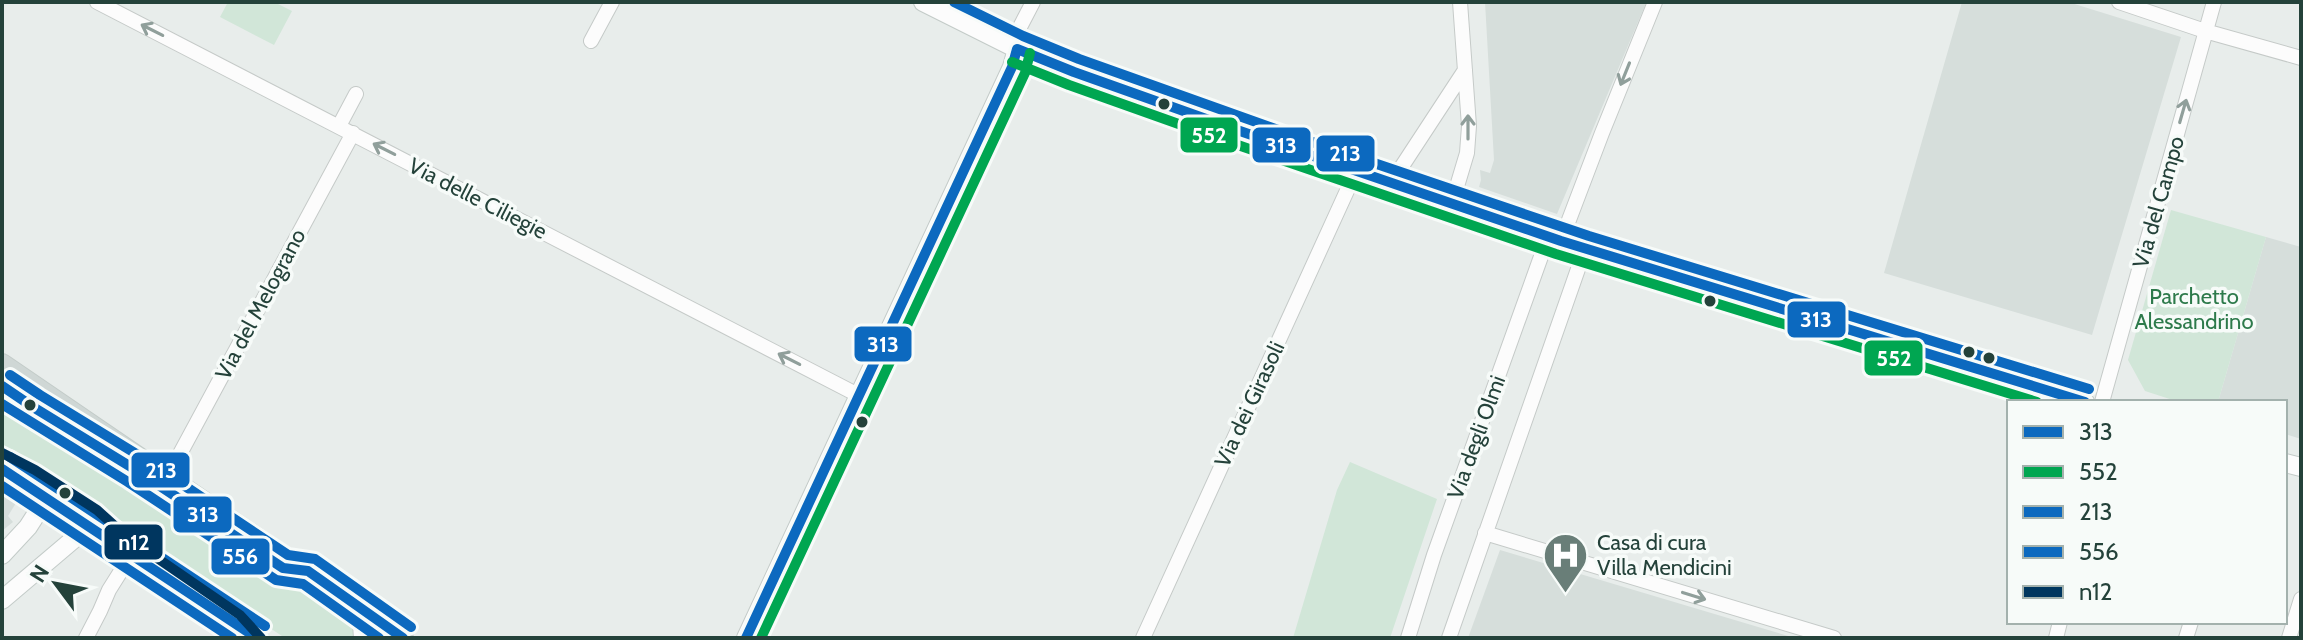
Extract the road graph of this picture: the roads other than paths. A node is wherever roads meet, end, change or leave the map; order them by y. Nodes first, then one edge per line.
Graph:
1 (97, 2) edge
2 (612, 2) edge
3 (923, 2) edge
4 (1033, 2) edge
5 (1460, 2) edge
6 (1655, 2) edge
7 (2119, 2) edge
8 (2214, 2) edge
9 (2205, 31) junction
10 (591, 41) dead end
11 (1017, 49) junction
12 (2301, 58) edge
13 (1465, 69) junction
14 (356, 94) dead end
15 (346, 129) junction
16 (1356, 171) junction
17 (1391, 183) junction
18 (1452, 203) junction
19 (1555, 239) junction
20 (1585, 249) junction
21 (2, 364) edge
22 (858, 395) junction
23 (2078, 400) edge
24 (2103, 400) edge
25 (2, 469) edge
26 (168, 476) junction
27 (46, 499) junction
28 (88, 527) junction
29 (1485, 533) junction
30 (2, 555) edge
31 (131, 555) junction
32 (2301, 599) edge
33 (2, 600) edge
34 (361, 609) junction
35 (248, 636) edge
36 (86, 638) edge
37 (363, 638) edge
38 (403, 638) edge
39 (746, 638) edge
40 (1143, 638) edge
41 (1408, 638) edge
42 (1449, 638) edge
43 (1834, 638) edge
44 (2289, 638) edge

15 -> 1 street, Via delle Ciliegie
2 - 10 street
3 - 11 street
4 - 11 street
5 - 13 street
6 -> 19 street, Via degli Olmi
7 - 9 street
8 - 9 street, Via del Campo
9 - 12 street
24 -> 9 street, Via del Campo
11 - 16 street
11 - 22 street
13 - 17 street
18 -> 13 street
14 - 15 street, Via del Melograno
22 -> 15 street, Via delle Ciliegie
15 - 26 street, Via del Melograno
16 - 17 street
16 - 40 street, Via dei Girasoli
17 - 18 street
18 - 19 street
19 - 20 street
19 - 41 street, Via degli Olmi
20 - 23 street
20 - 29 street, Via degli Olmi
21 - 26 main road
22 - 39 street
25 - 27 main road
26 - 34 main road
27 - 28 main road
27 - 30 street
28 - 31 main road
28 - 33 street
29 - 42 street, Via degli Olmi
29 -> 43 street
31 - 35 main road
31 - 36 street
32 - 44 street
34 - 37 street
34 - 38 main road

